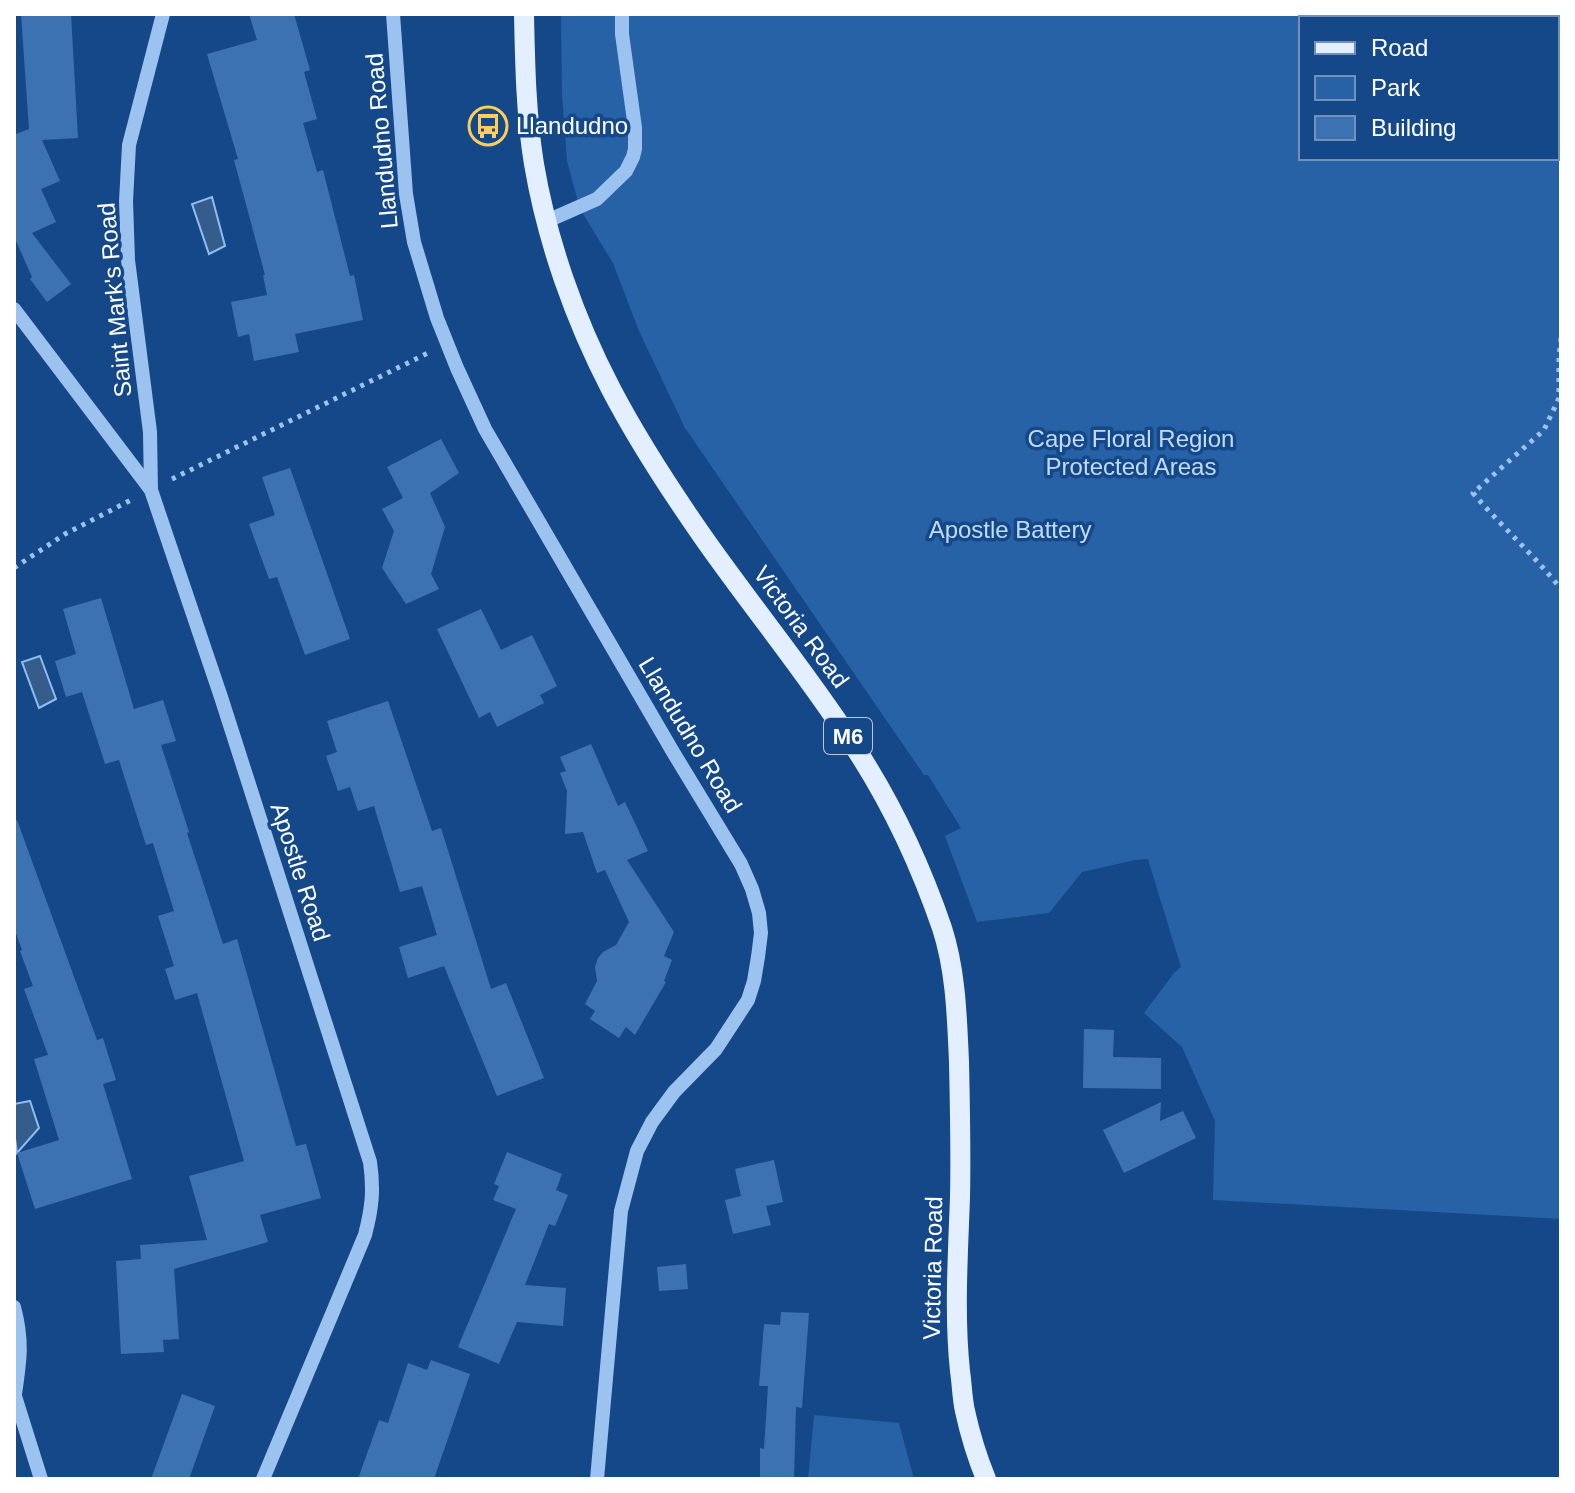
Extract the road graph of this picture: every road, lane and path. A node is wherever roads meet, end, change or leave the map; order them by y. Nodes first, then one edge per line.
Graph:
1 (163, 14) edge
2 (393, 14) edge
3 (524, 14) edge
4 (622, 14) edge
5 (547, 221) junction
6 (14, 309) edge
7 (1561, 338) edge
8 (447, 343) junction
9 (151, 490) junction
10 (14, 568) edge
11 (1561, 589) edge
12 (14, 1307) edge
13 (14, 1394) edge
14 (41, 1479) edge
15 (263, 1479) edge
16 (597, 1479) edge
17 (986, 1479) edge

1 - 9 street, Saint Mark's Road
2 - 8 street, Llandudno Road
3 - 5 main road, Victoria Road / M6
4 - 5 street
5 - 17 main road, Victoria Road / M6
6 - 9 street, Apostle Road
7 - 11 path
8 - 9 path
8 - 16 street, Llandudno Road
9 - 10 path
9 - 15 street, Apostle Road
12 - 13 street
13 - 14 street

